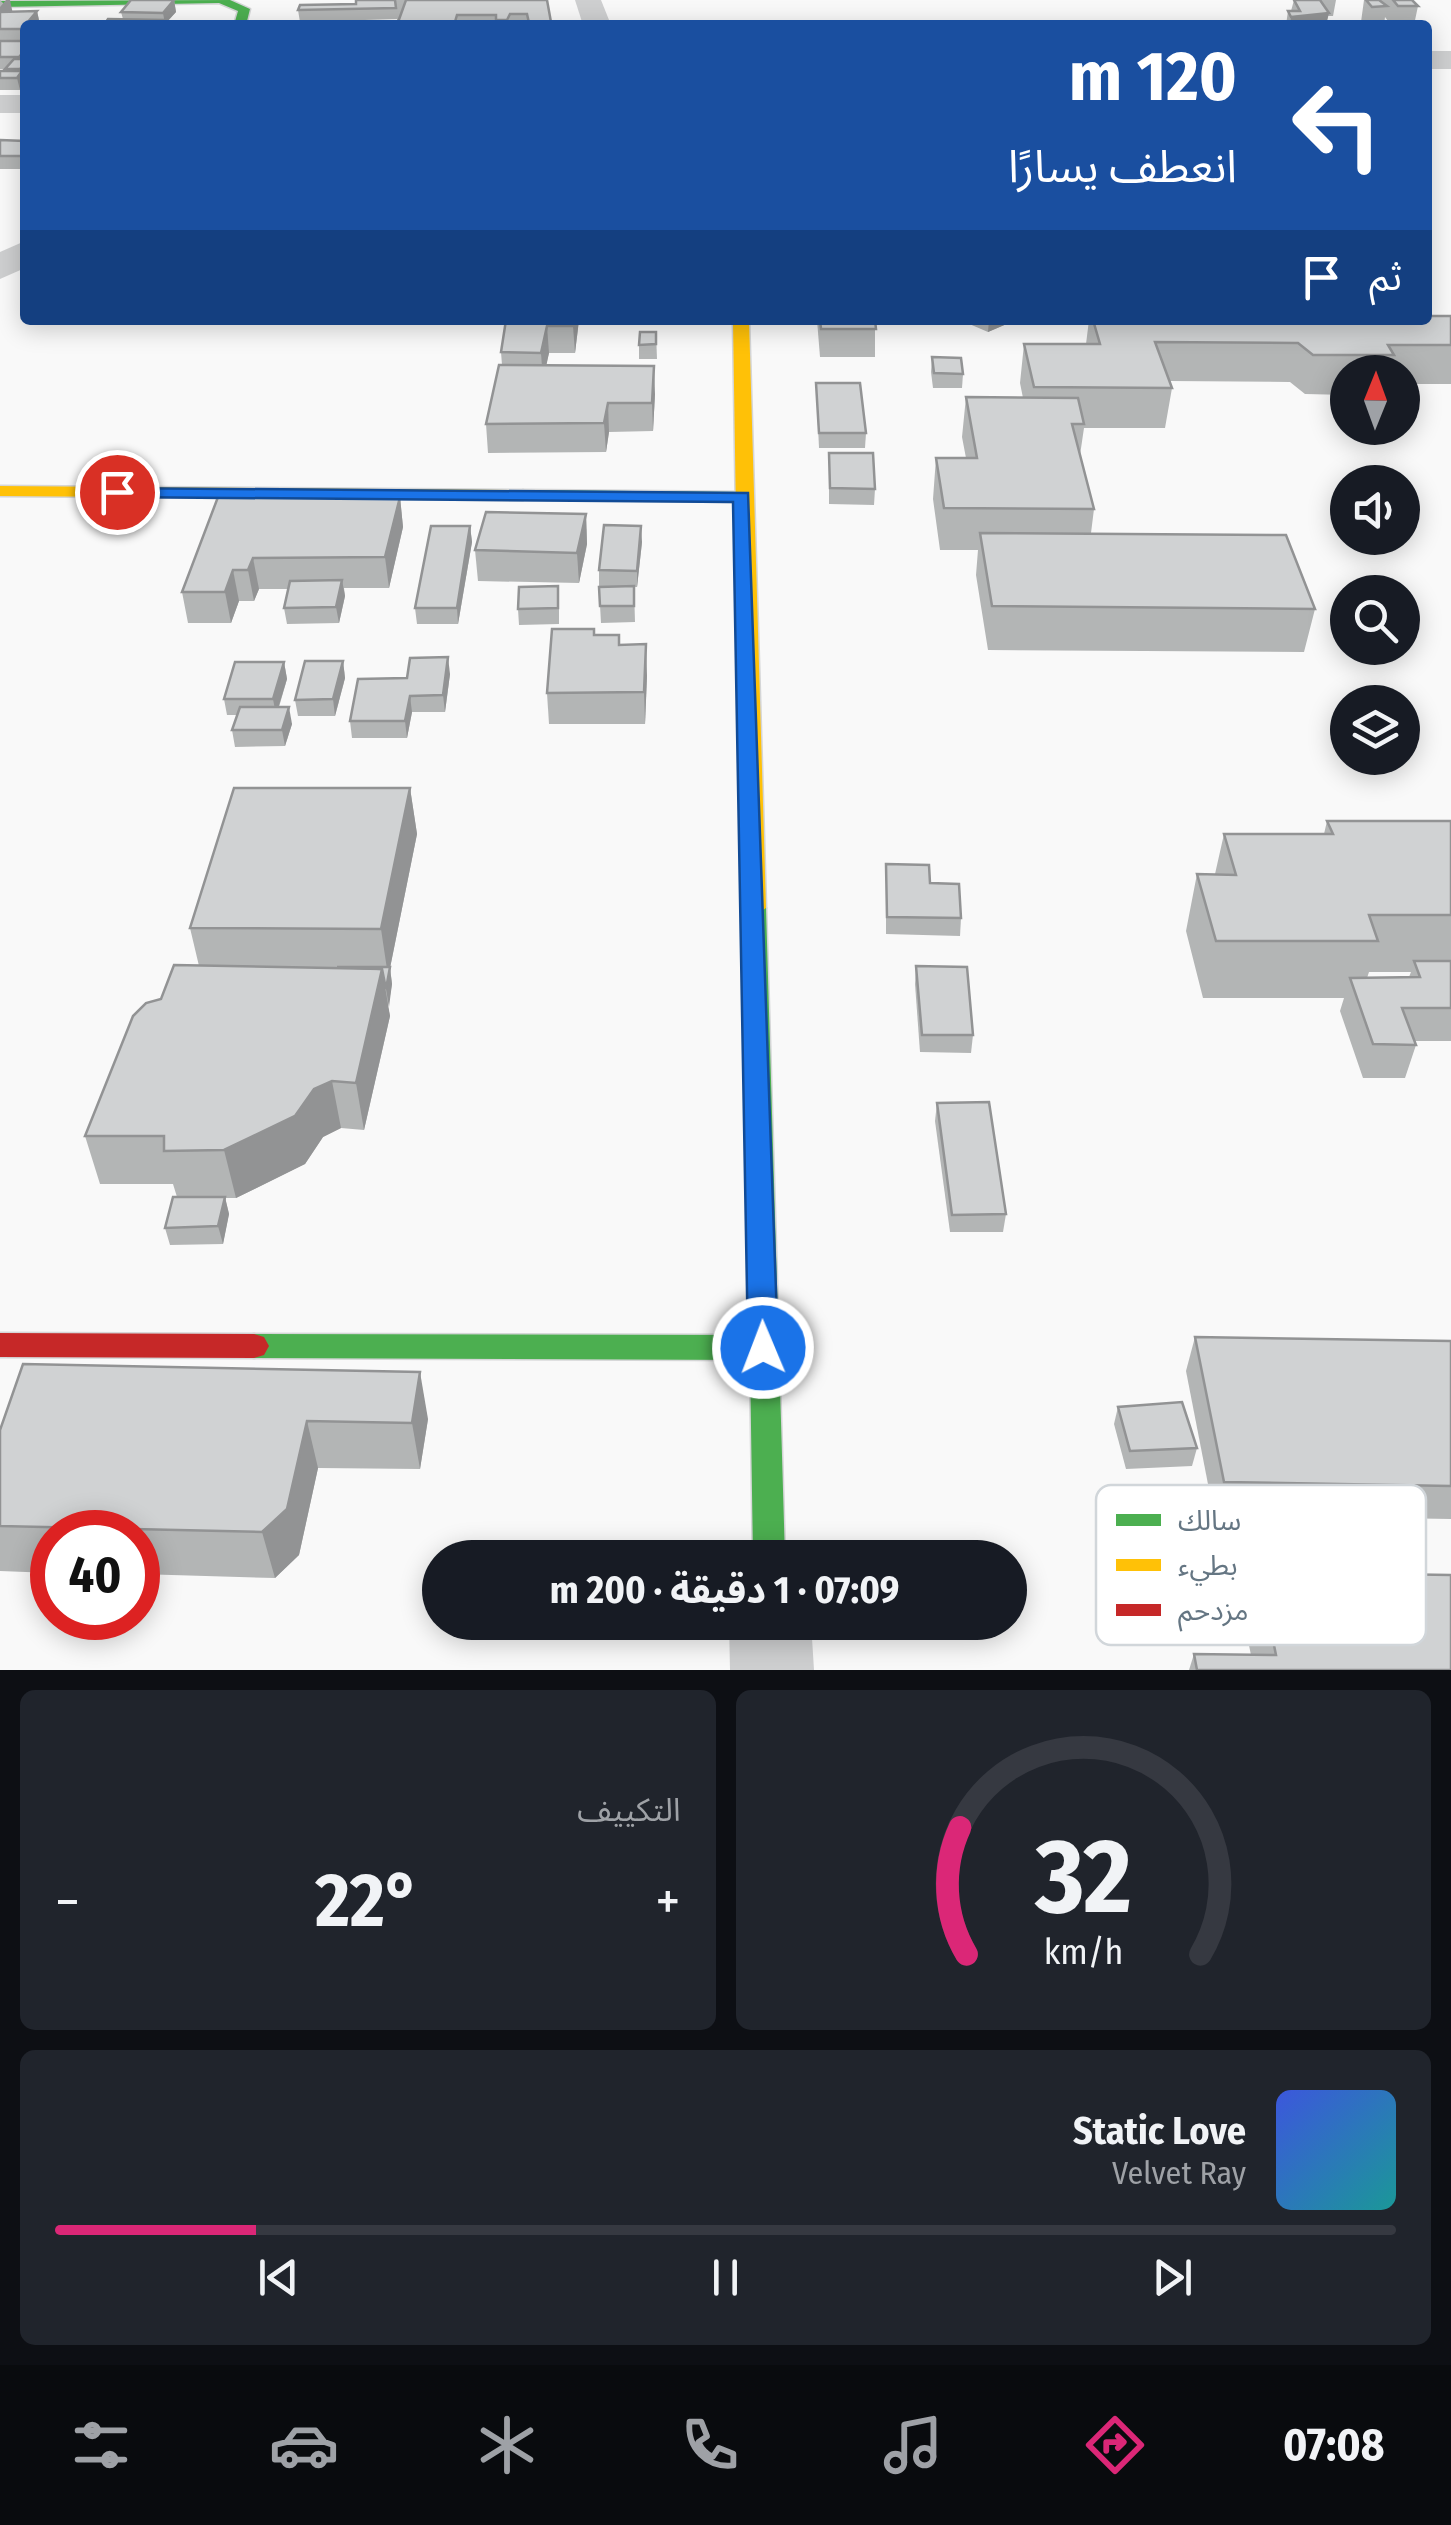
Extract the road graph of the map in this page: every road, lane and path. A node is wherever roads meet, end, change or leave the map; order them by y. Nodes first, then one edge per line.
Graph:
1 (0, 4) edge
2 (241, 10) edge
3 (741, 325) edge
4 (0, 491) edge
5 (742, 497) junction
6 (0, 1346) edge
7 (763, 1348) junction
8 (768, 1540) edge
9 (771, 1640) edge
10 (772, 1670) edge

1 - 2 street
3 - 5 street
4 - 5 street
5 - 7 street
6 - 7 street
7 - 8 street
9 - 10 street

